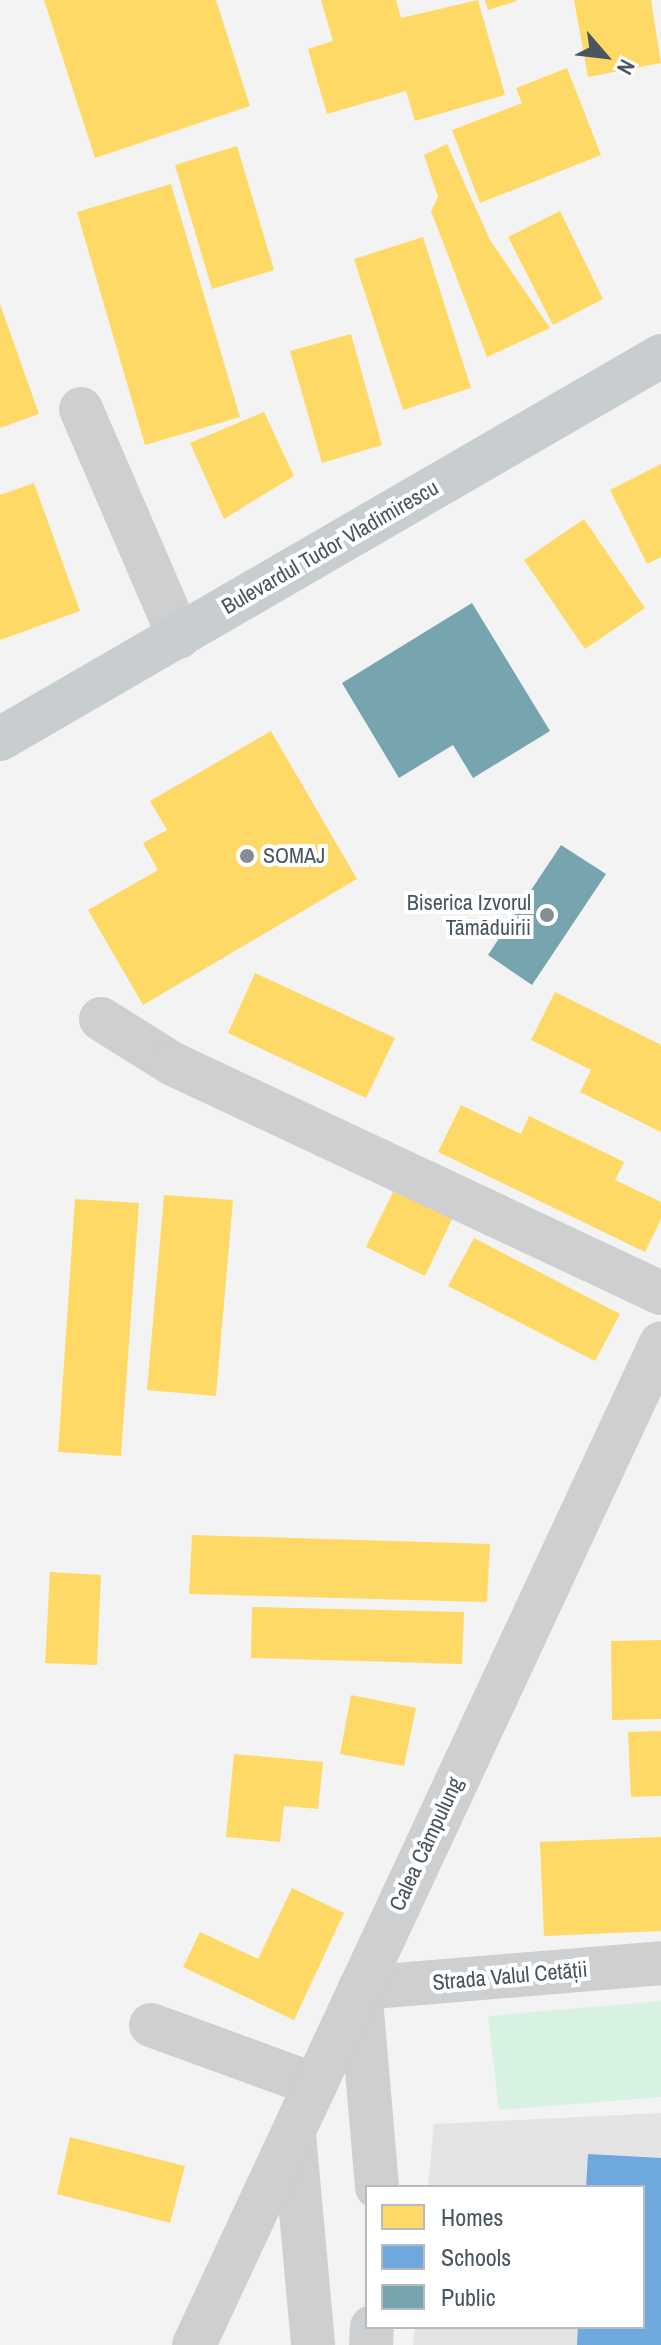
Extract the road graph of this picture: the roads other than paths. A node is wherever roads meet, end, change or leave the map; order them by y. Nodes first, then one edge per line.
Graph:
1 (661, 356) edge
2 (81, 409) dead end
3 (179, 637) junction
4 (0, 739) edge
5 (101, 1019) dead end
6 (661, 1293) edge
7 (661, 1343) edge
8 (661, 1963) edge
9 (360, 1988) junction
10 (151, 2025) dead end
11 (315, 2085) junction
12 (294, 2133) junction
13 (377, 2185) edge
14 (194, 2345) edge
15 (313, 2345) edge

1 - 3 main road, Bulevardul Tudor Vladimirescu
2 - 3 street
3 - 4 main road, Bulevardul Tudor Vladimirescu
5 - 6 street
7 - 9 street, Calea Câmpulung
8 - 9 street, Strada Valul Cetății
9 - 11 street, Calea Câmpulung
9 - 13 street
10 - 11 street
11 - 12 street, Calea Câmpulung
12 - 14 street, Calea Câmpulung
12 - 15 street

